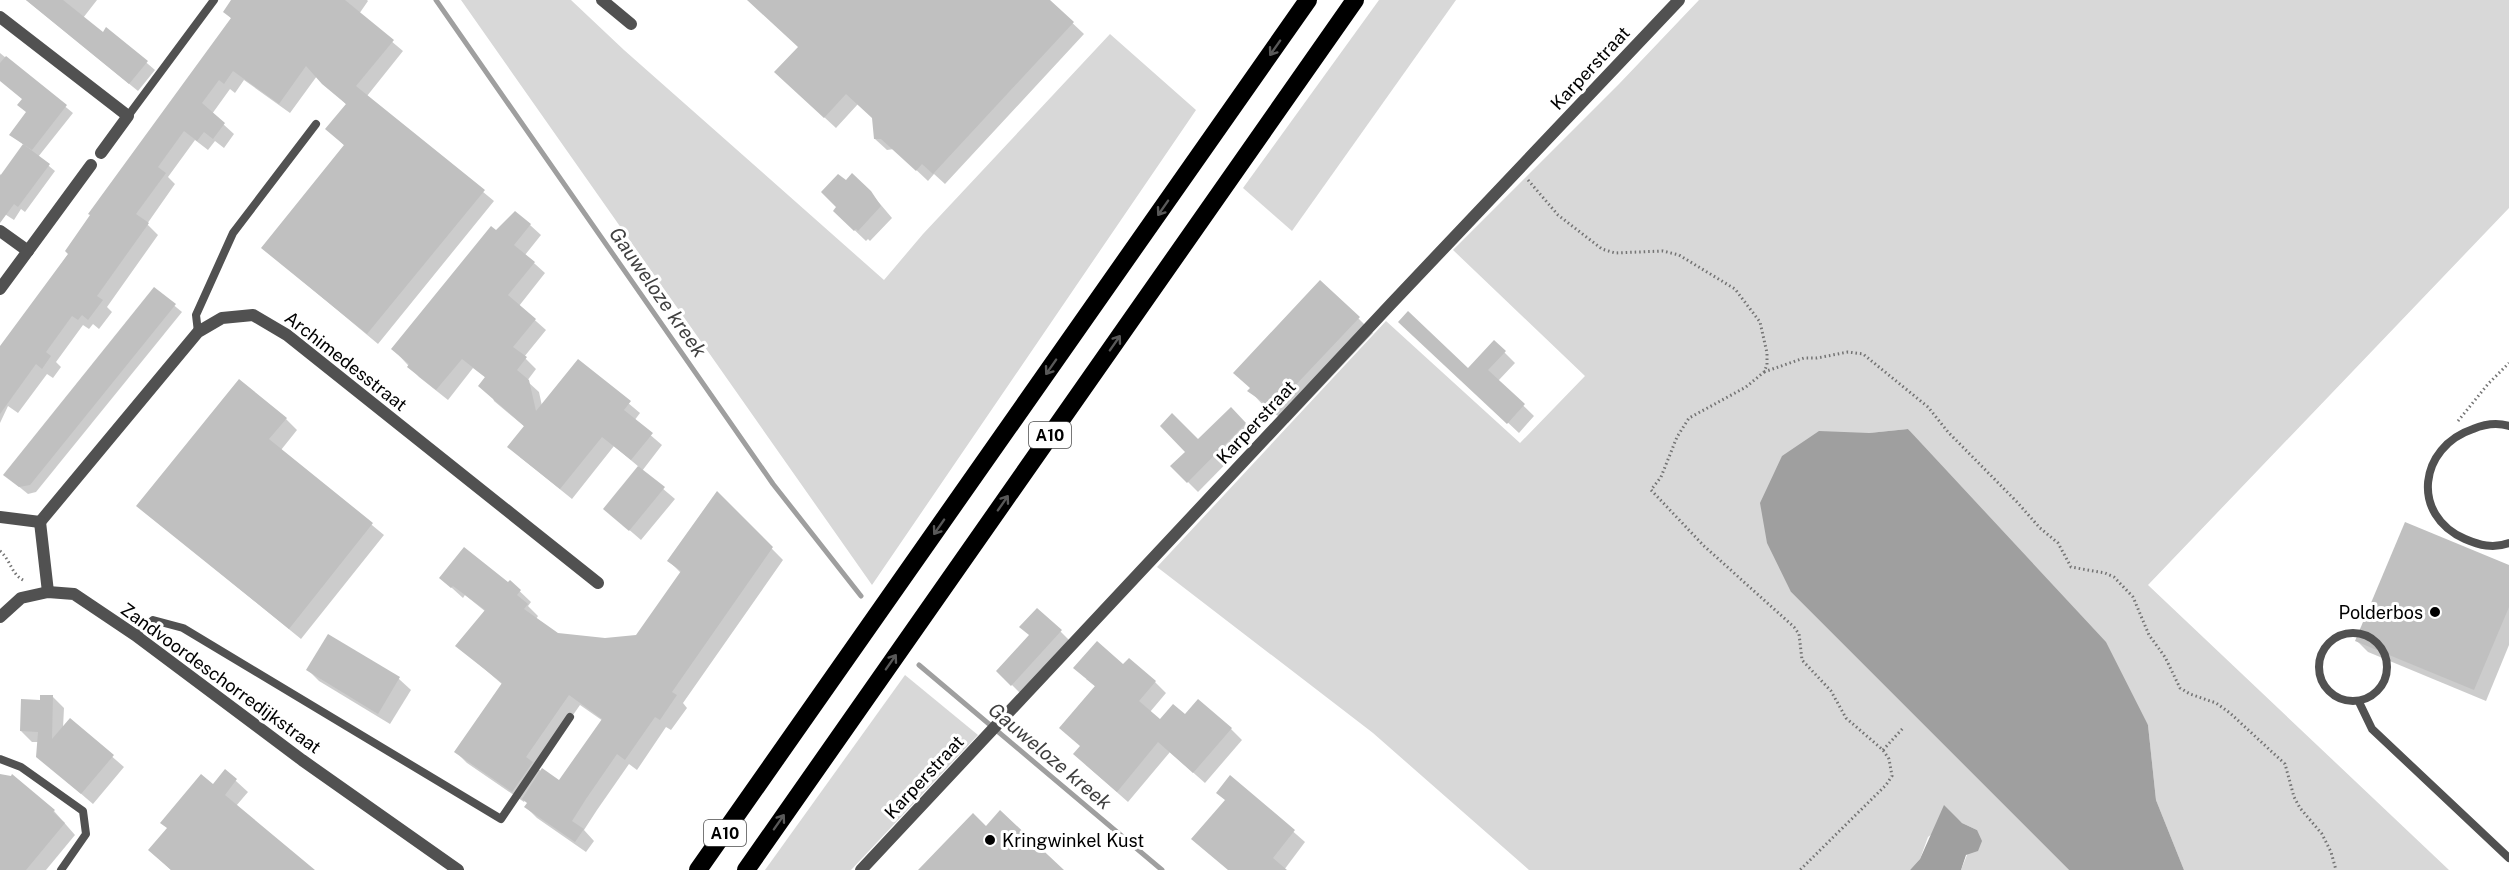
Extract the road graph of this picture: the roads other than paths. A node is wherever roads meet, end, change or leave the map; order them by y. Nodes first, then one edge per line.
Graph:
1 (214, 0) edge
2 (602, 0) edge
3 (1308, 0) edge
4 (1355, 0) edge
5 (1679, 0) edge
6 (0, 17) edge
7 (631, 24) dead end
8 (128, 116) junction
9 (316, 124) dead end
10 (100, 153) dead end
11 (91, 165) dead end
12 (0, 231) edge
13 (28, 251) junction
14 (0, 289) edge
15 (198, 332) junction
16 (2509, 426) edge
17 (0, 517) edge
18 (40, 522) junction
19 (2509, 543) edge
20 (598, 584) dead end
21 (48, 592) junction
22 (0, 617) edge
23 (135, 635) junction
24 (2359, 702) junction
25 (570, 717) dead end
26 (0, 759) edge
27 (2509, 858) edge
28 (61, 870) edge
29 (458, 870) edge
30 (698, 870) edge
31 (746, 870) edge
32 (861, 870) edge

1 - 8 lane
2 - 7 street
3 -> 30 highway, A10
31 -> 4 highway, A10
5 - 32 street, Karperstraat
6 - 8 street
8 - 10 street
9 - 15 lane
11 - 13 street
12 - 13 street
13 - 14 street
15 - 18 street, Archimedesstraat
15 - 20 street, Archimedesstraat
16 - 19 lane
17 - 18 street
18 - 21 street
21 - 22 street
21 - 23 street, Zandvoordeschorredijkstraat
23 - 25 lane
23 - 29 street, Zandvoordeschorredijkstraat
24 - 24 lane
24 - 27 lane
26 - 28 lane

